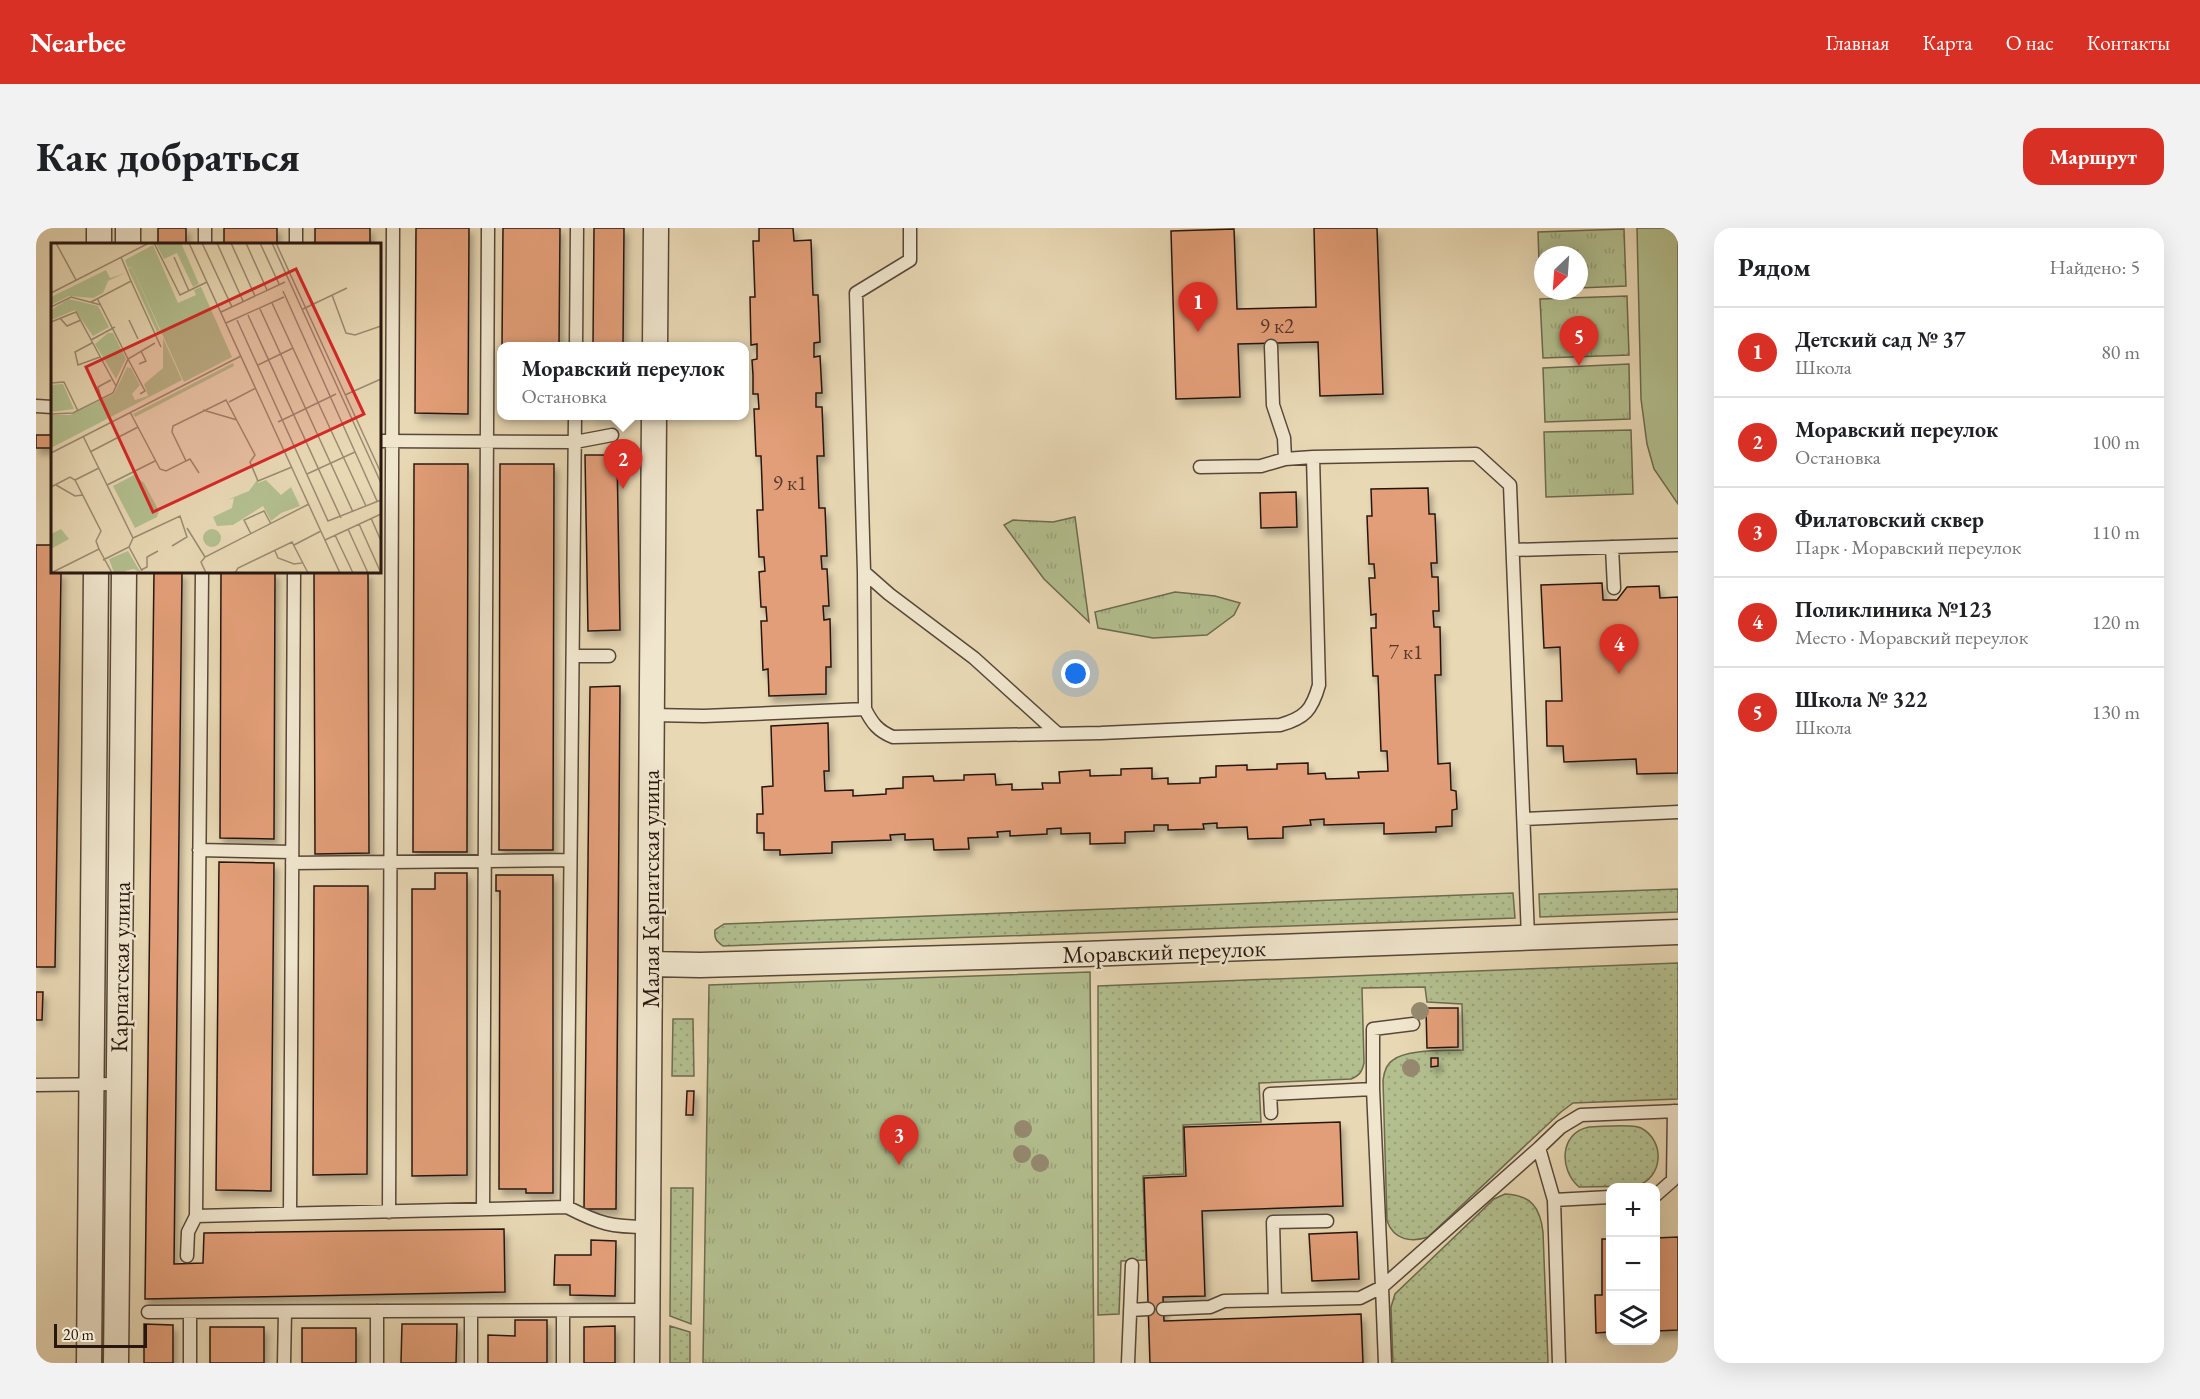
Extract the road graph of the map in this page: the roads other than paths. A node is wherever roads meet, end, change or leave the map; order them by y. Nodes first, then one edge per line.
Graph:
1 (393, 228) edge
2 (488, 228) edge
3 (577, 228) edge
4 (656, 228) edge
5 (910, 228) edge
6 (576, 342) edge
7 (655, 342) edge
8 (1271, 346) dead end
9 (36, 406) edge
10 (51, 407) edge
11 (575, 420) edge
12 (654, 420) edge
13 (612, 435) dead end
14 (386, 441) edge
15 (487, 442) junction
16 (575, 442) junction
17 (1313, 457) junction
18 (1285, 459) junction
19 (1200, 467) dead end
20 (1678, 545) edge
21 (1612, 547) junction
22 (1512, 550) junction
23 (864, 572) junction
24 (96, 573) edge
25 (124, 573) edge
26 (202, 573) edge
27 (294, 573) edge
28 (1614, 588) dead end
29 (573, 656) junction
30 (609, 656) dead end
31 (865, 709) junction
32 (652, 715) junction
33 (1058, 734) junction
34 (1678, 812) edge
35 (1524, 819) junction
36 (199, 850) junction
37 (292, 857) junction
38 (570, 860) junction
39 (484, 861) junction
40 (390, 862) junction
41 (1678, 932) edge
42 (1528, 937) junction
43 (650, 964) junction
44 (1413, 1024) dead end
45 (91, 1084) junction
46 (119, 1084) junction
47 (36, 1085) edge
48 (1373, 1089) junction
49 (1676, 1111) edge
50 (1271, 1113) dead end
51 (1539, 1148) junction
52 (1660, 1191) edge
53 (1606, 1197) edge
54 (1554, 1200) junction
55 (567, 1207) junction
56 (483, 1209) junction
57 (389, 1212) junction
58 (290, 1214) junction
59 (196, 1216) junction
60 (1327, 1221) dead end
61 (648, 1227) junction
62 (187, 1256) dead end
63 (1132, 1265) dead end
64 (1382, 1287) junction
65 (1275, 1300) junction
66 (1148, 1309) dead end
67 (1163, 1309) dead end
68 (647, 1310) junction
69 (1130, 1310) junction
70 (377, 1311) junction
71 (471, 1311) junction
72 (563, 1311) junction
73 (148, 1312) dead end
74 (190, 1312) junction
75 (285, 1312) junction
76 (89, 1363) edge
77 (116, 1363) edge
78 (190, 1363) edge
79 (285, 1363) edge
80 (377, 1363) edge
81 (471, 1363) edge
82 (563, 1363) edge
83 (647, 1363) edge
84 (1128, 1363) edge
85 (1384, 1363) edge
86 (1559, 1363) edge

1 - 14 lane
2 - 15 lane
3 - 6 lane
4 - 7 street
5 - 23 lane
8 - 18 lane
9 - 10 lane
11 - 16 lane
12 - 32 street, Малая Карпатская улица
13 - 16 lane
14 - 15 lane
14 - 40 lane
15 - 16 lane
15 - 39 lane
16 - 29 lane
17 - 18 lane
17 - 22 lane
17 - 33 lane
18 - 19 lane
20 - 21 lane
21 - 22 lane
21 - 28 lane
22 - 35 lane
23 - 31 lane
23 - 33 lane
24 - 45 street, Карпатская улица
25 - 46 street, Карпатская улица
26 - 36 lane
27 - 37 lane
29 - 30 lane
29 - 38 lane
31 - 32 lane
31 - 33 lane
32 - 43 street, Малая Карпатская улица
34 - 35 lane
35 - 42 lane
36 - 37 lane
36 - 59 lane
37 - 40 lane
37 - 58 lane
38 - 39 lane
38 - 55 lane
39 - 40 lane
39 - 56 lane
40 - 57 lane
41 - 42 street, Моравский переулок
42 - 43 street, Моравский переулок
43 - 61 street, Малая Карпатская улица
44 - 48 lane
45 - 46 lane
45 - 47 lane
45 - 76 street, Карпатская улица
46 - 77 street, Карпатская улица
48 - 50 lane
48 - 64 lane
49 - 51 lane
49 - 52 lane
51 - 54 lane
51 - 64 lane
53 - 54 lane
54 - 86 lane
55 - 56 lane
55 - 61 lane
56 - 57 lane
57 - 58 lane
58 - 59 lane
59 - 62 lane
60 - 65 lane
61 - 68 street, Малая Карпатская улица
63 - 69 lane
64 - 65 lane
64 - 85 lane
65 - 67 lane
66 - 69 lane
68 - 72 lane
68 - 83 street, Малая Карпатская улица
69 - 84 lane
70 - 71 lane
70 - 75 lane
70 - 80 lane
71 - 72 lane
71 - 81 lane
72 - 82 lane
73 - 74 lane
74 - 75 lane
74 - 78 lane
75 - 79 lane

